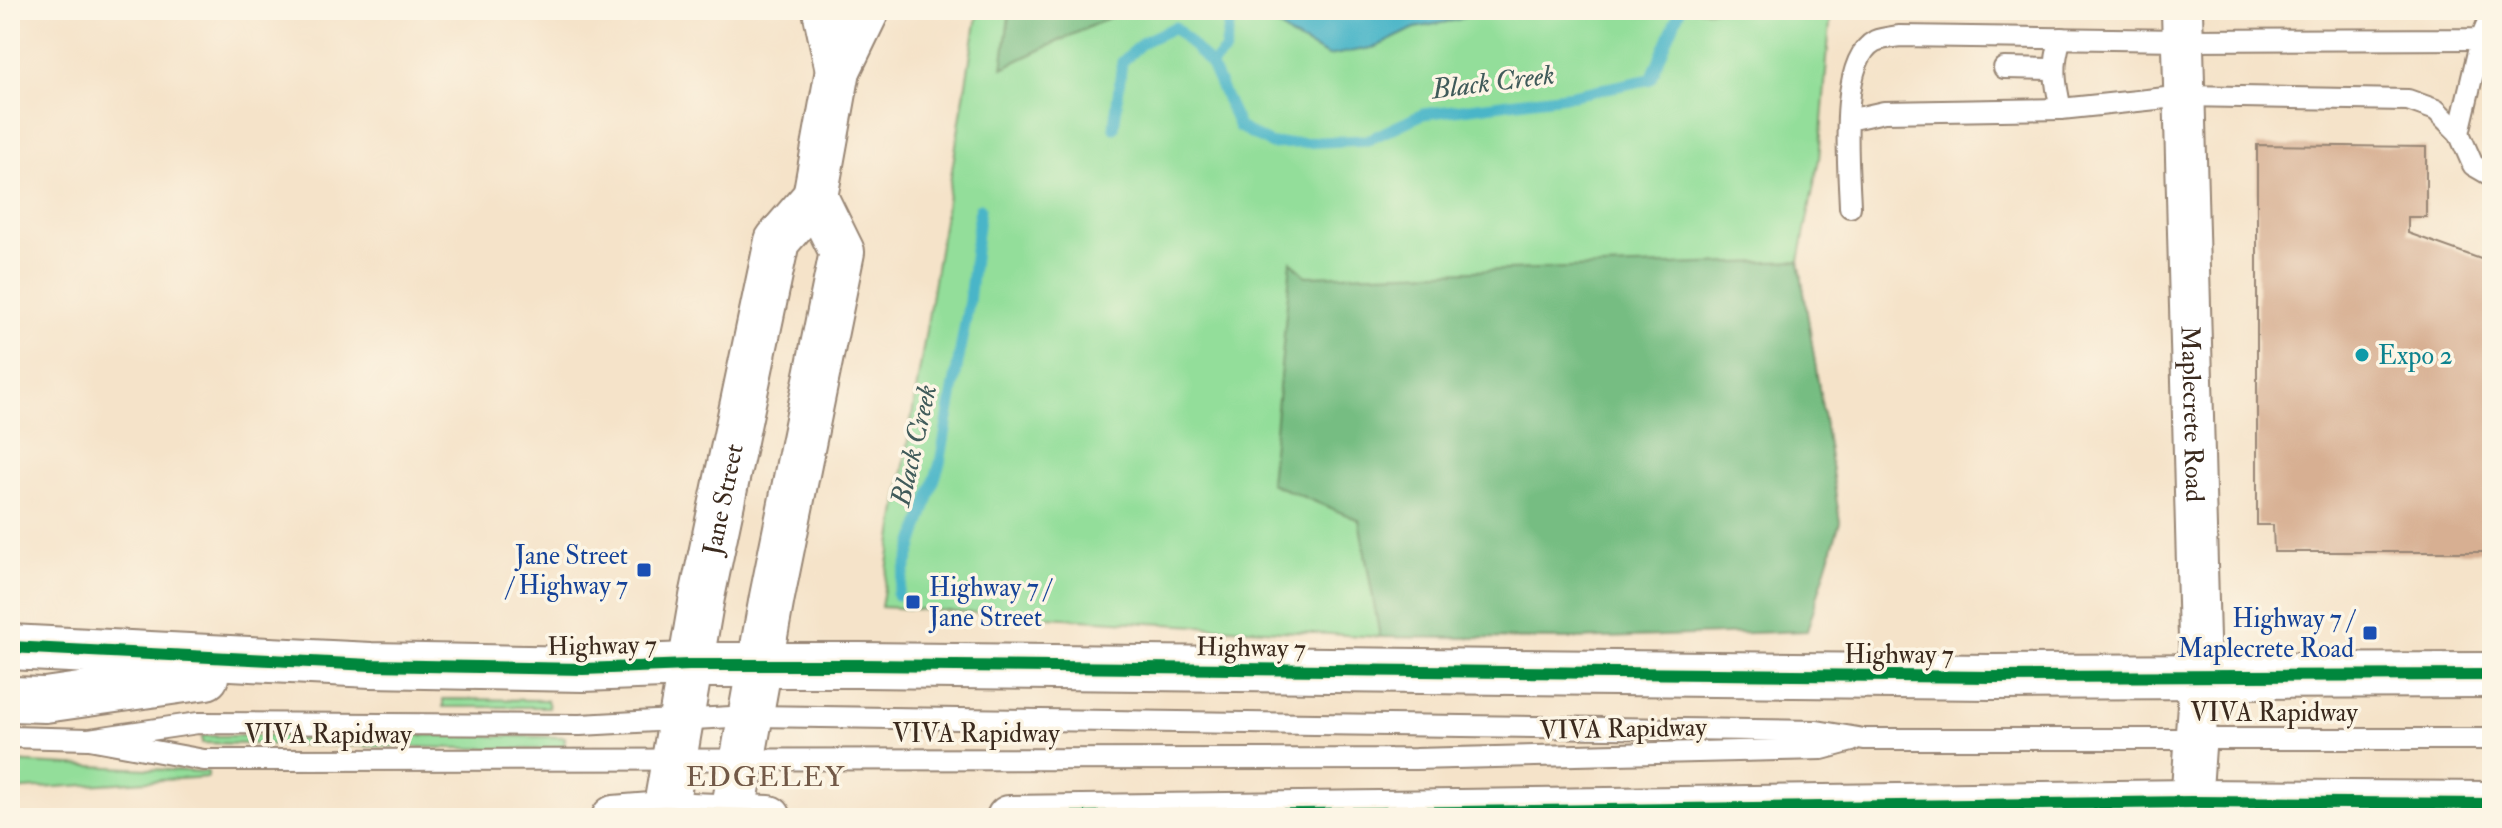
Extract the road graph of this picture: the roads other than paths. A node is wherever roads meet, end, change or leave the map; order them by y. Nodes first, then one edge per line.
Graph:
1 (825, 10) edge
2 (867, 10) edge
3 (2492, 13) edge
4 (2182, 25) edge
5 (2061, 38) junction
6 (2481, 39) junction
7 (2004, 68) dead end
8 (2054, 69) junction
9 (838, 70) junction
10 (2185, 96) junction
11 (2061, 109) junction
12 (1848, 120) junction
13 (2459, 133) junction
14 (2492, 176) edge
15 (815, 197) junction
16 (1850, 207) dead end
17 (10, 647) edge
18 (303, 663) junction
19 (689, 665) junction
20 (759, 666) junction
21 (2492, 675) edge
22 (2200, 676) junction
23 (10, 699) edge
24 (750, 716) junction
25 (10, 737) edge
26 (2196, 737) junction
27 (89, 739) junction
28 (676, 739) junction
29 (1864, 739) junction
30 (2492, 739) edge
31 (742, 759) junction
32 (2492, 804) edge
33 (2191, 810) edge
34 (664, 816) edge
35 (614, 818) edge
36 (744, 818) edge
37 (1009, 818) edge

1 - 9 main road
2 - 9 main road
3 - 6 lane
4 - 5 lane
4 - 6 lane
4 - 10 street, Maplecrete Road
5 - 8 lane
5 - 12 lane
6 - 13 lane
7 - 8 lane
8 - 11 lane
9 - 15 main road
10 - 11 lane
10 - 13 lane
10 - 22 street, Maplecrete Road
11 - 12 lane
12 - 16 lane
13 - 14 lane
15 - 19 main road, Jane Street
15 - 20 main road
17 - 18 main road, Highway 7
18 - 19 main road, Highway 7
18 - 23 main road
19 - 20 main road, Highway 7
19 - 28 main road, Jane Street
20 - 22 main road, Highway 7
20 - 24 main road
21 - 22 main road, Highway 7
22 - 26 street, Maplecrete Road
24 - 28 lane, VIVA Rapidway
24 - 29 lane, VIVA Rapidway
24 - 31 main road
25 - 27 lane, VIVA Rapidway
26 - 29 lane, VIVA Rapidway
26 - 30 lane, VIVA Rapidway
26 - 33 street, Maplecrete Road
27 - 28 lane, VIVA Rapidway
27 - 28 lane, VIVA Rapidway
28 - 31 lane, VIVA Rapidway
28 - 34 main road, Jane Street
29 - 31 lane, VIVA Rapidway
31 - 36 main road
32 - 33 main road
33 - 37 main road
34 - 35 main road
34 - 36 main road

